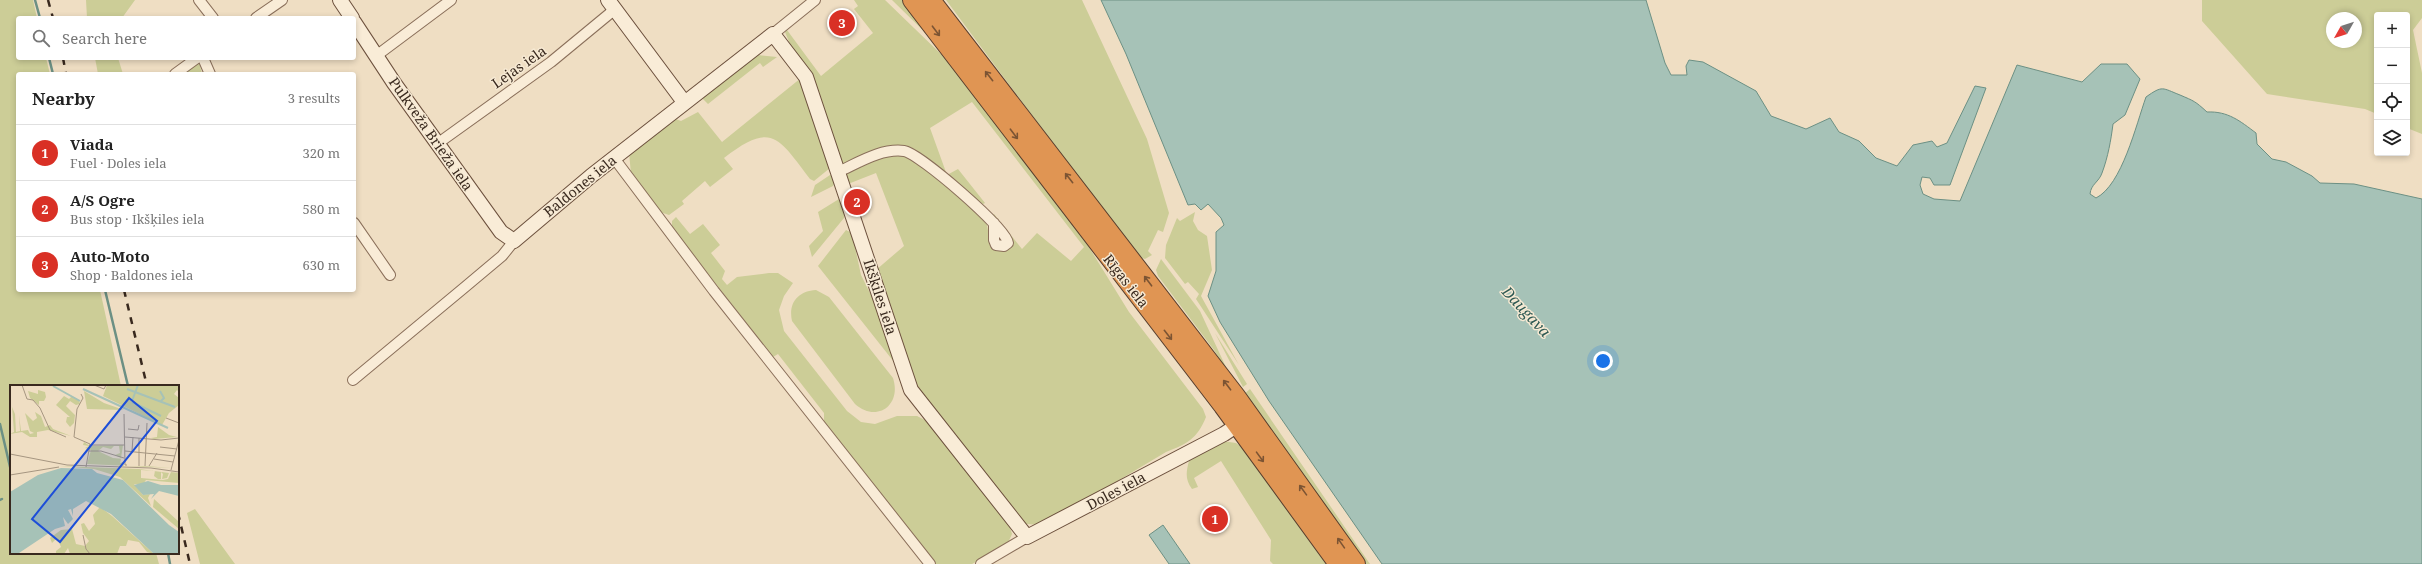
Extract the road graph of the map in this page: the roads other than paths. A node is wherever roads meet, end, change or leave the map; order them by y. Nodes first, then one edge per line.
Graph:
1 (199, 0) edge
2 (282, 0) edge
3 (340, 0) edge
4 (451, 0) edge
5 (912, 0) edge
6 (931, 0) edge
7 (808, 2) edge
8 (611, 5) edge
9 (211, 16) edge
10 (259, 16) edge
11 (351, 16) edge
12 (356, 25) edge
13 (773, 34) junction
14 (376, 56) junction
15 (194, 60) edge
16 (204, 60) edge
17 (178, 72) edge
18 (209, 72) edge
19 (684, 102) junction
20 (437, 144) junction
21 (614, 158) junction
22 (838, 172) junction
23 (994, 223) dead end
24 (356, 226) edge
25 (514, 241) junction
26 (390, 275) dead end
27 (353, 380) dead end
28 (1243, 421) junction
29 (1027, 537) junction
30 (930, 564) edge
31 (981, 564) edge
32 (1338, 564) edge
33 (1356, 564) edge

1 - 9 street
2 - 10 street
3 - 11 street
4 - 14 street
5 -> 28 highway, Rīgas iela
28 -> 6 highway, Rīgas iela
7 - 13 street, Baldones iela
8 - 19 street
8 - 20 street, Lejas iela
12 - 14 street, Pulkveža Brieža iela
13 - 19 street, Baldones iela
13 - 22 street, Ikšķiles iela
14 - 20 street, Pulkveža Brieža iela
15 - 17 street
16 - 18 street
19 - 21 street, Baldones iela
20 - 25 street, Pulkveža Brieža iela
21 - 25 street, Baldones iela
21 - 30 street
22 - 23 street
22 - 29 street, Ikšķiles iela
24 - 26 street
25 - 27 street, Baldones iela
28 - 29 street, Doles iela
28 -> 32 highway, Rīgas iela
33 -> 28 highway, Rīgas iela
29 - 31 street, Doles iela

